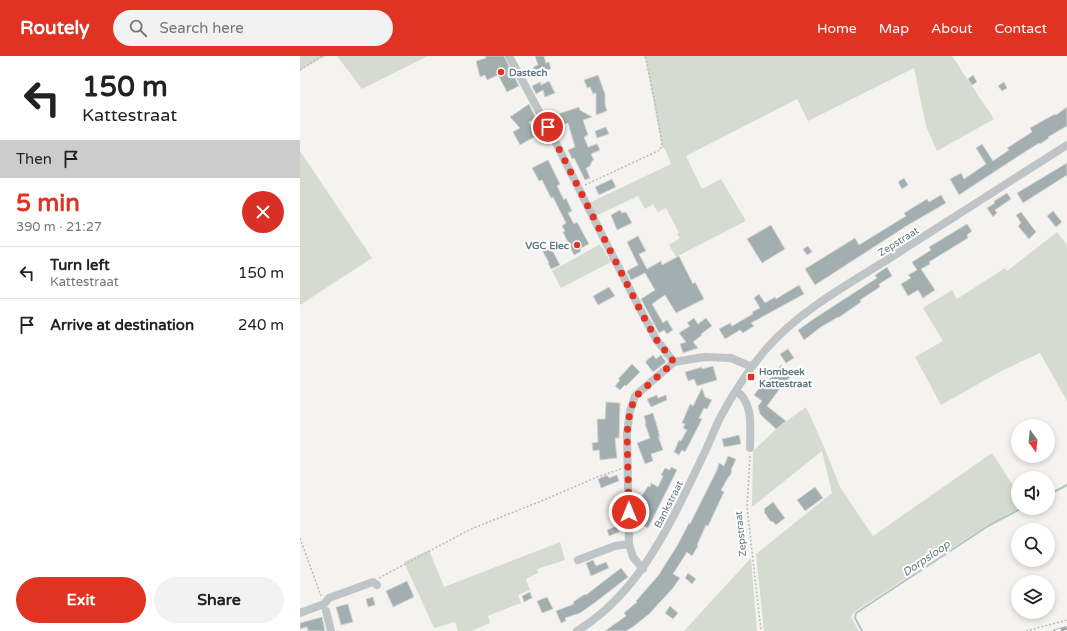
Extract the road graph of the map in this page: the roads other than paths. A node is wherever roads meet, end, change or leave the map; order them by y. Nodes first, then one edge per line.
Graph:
1 (509, 56) edge
2 (1067, 145) edge
3 (674, 362) junction
4 (752, 368) junction
5 (736, 391) junction
6 (750, 448) road end
7 (629, 544) junction
8 (578, 560) dead end
9 (643, 569) junction
10 (378, 581) road end
11 (325, 608) junction
12 (300, 613) edge
13 (331, 631) edge
14 (577, 631) edge

1 - 3 street
2 - 4 street, Zepstraat
3 - 4 street
3 - 7 street
4 - 5 street, Bankstraat
5 - 6 street
5 - 9 street, Bankstraat
7 - 8 street
7 - 9 street
9 - 14 street, Bankstraat
10 - 11 street
11 - 12 street
11 - 13 street

